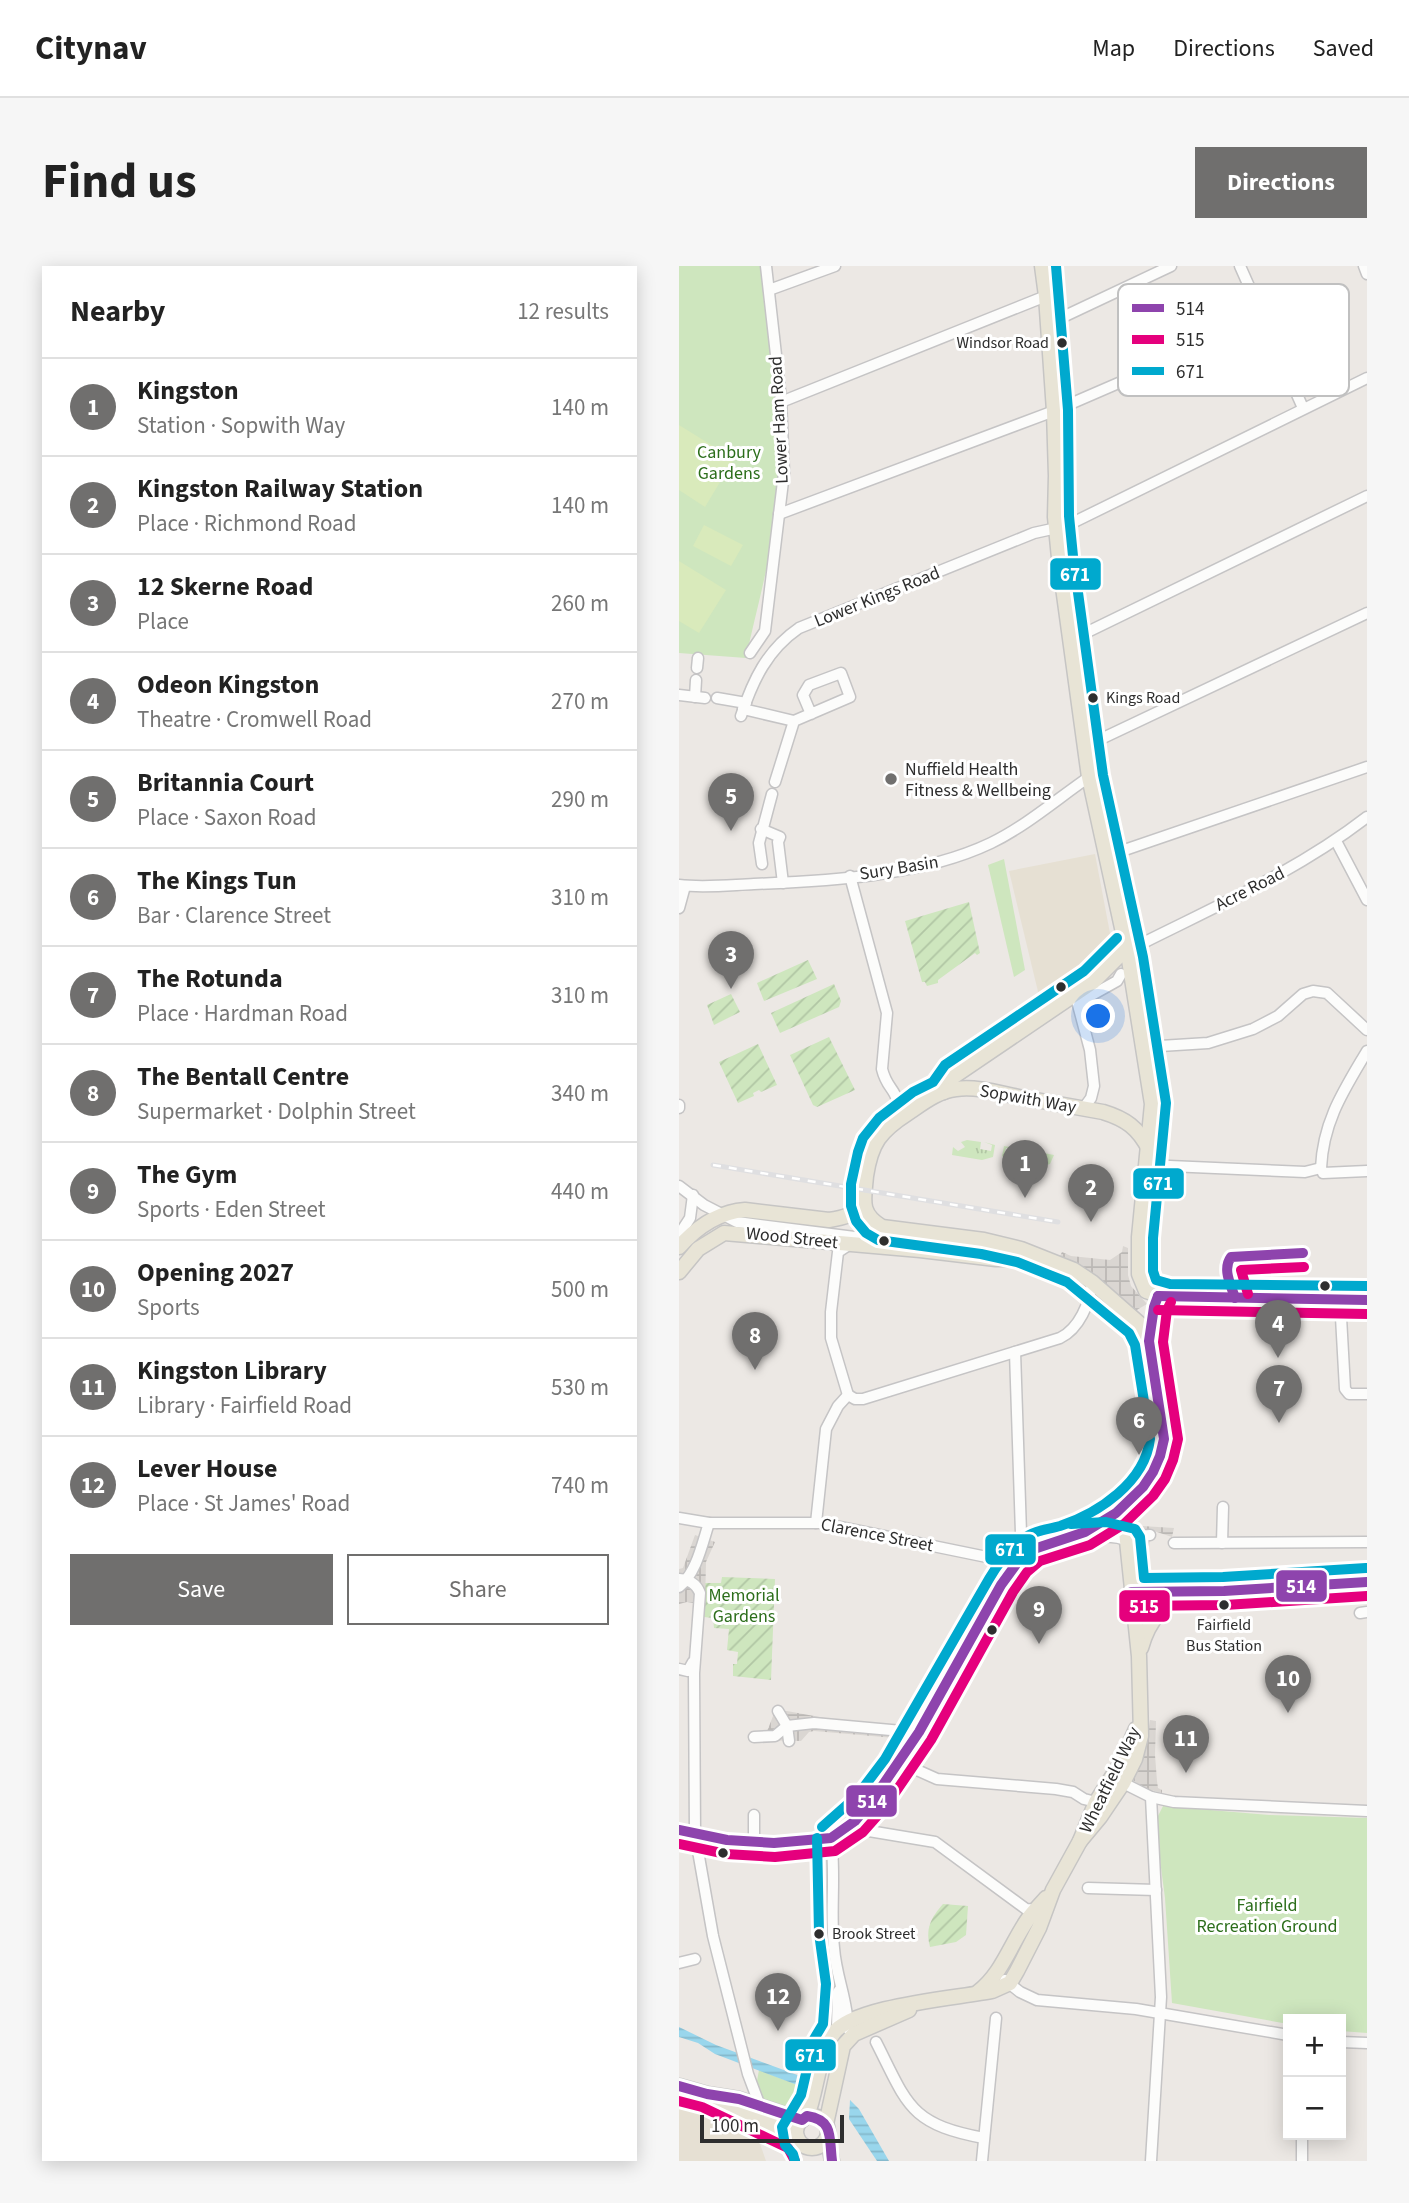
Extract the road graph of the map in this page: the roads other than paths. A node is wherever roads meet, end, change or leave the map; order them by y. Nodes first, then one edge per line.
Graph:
1 (767, 266) edge
2 (835, 266) edge
3 (1042, 266) edge
4 (1171, 266) edge
5 (1240, 266) edge
6 (1364, 266) edge
7 (1367, 274) edge
8 (1133, 284) edge
9 (1248, 284) edge
10 (769, 290) junction
11 (1118, 291) edge
12 (1046, 296) junction
13 (1048, 324) junction
14 (1367, 378) edge
15 (1118, 383) edge
16 (1349, 386) edge
17 (1298, 396) edge
18 (1329, 396) edge
19 (781, 402) junction
20 (1303, 408) junction
21 (1054, 411) junction
22 (1367, 496) edge
23 (779, 514) junction
24 (1056, 529) junction
25 (1367, 613) edge
26 (1071, 640) junction
27 (750, 653) dead end
28 (696, 680) dead end
29 (679, 695) edge
30 (717, 698) dead end
31 (744, 709) junction
32 (811, 714) junction
33 (794, 721) junction
34 (1084, 747) junction
35 (1367, 767) edge
36 (1089, 777) junction
37 (775, 782) dead end
38 (772, 794) dead end
39 (1367, 817) edge
40 (761, 829) junction
41 (1336, 841) junction
42 (1107, 856) junction
43 (762, 864) dead end
44 (850, 876) junction
45 (783, 883) junction
46 (682, 885) edge
47 (1367, 900) edge
48 (679, 908) edge
49 (1127, 948) junction
50 (1127, 976) junction
51 (1093, 982) junction
52 (1079, 992) junction
53 (1080, 1009) junction
54 (1367, 1030) edge
55 (1144, 1047) junction
56 (1367, 1051) edge
57 (943, 1092) junction
58 (1083, 1109) junction
59 (897, 1120) junction
60 (1149, 1149) junction
61 (1147, 1165) junction
62 (1321, 1168) junction
63 (1367, 1171) edge
64 (679, 1186) edge
65 (693, 1195) junction
66 (863, 1202) junction
67 (722, 1215) junction
68 (679, 1235) edge
69 (850, 1244) junction
70 (679, 1247) edge
71 (920, 1250) junction
72 (1044, 1259) junction
73 (679, 1272) edge
74 (1092, 1282) junction
75 (1341, 1299) junction
76 (1367, 1300) edge
77 (1015, 1352) junction
78 (848, 1395) junction
79 (1367, 1395) edge
80 (1124, 1507) junction
81 (1223, 1507) dead end
82 (679, 1518) edge
83 (709, 1523) junction
84 (816, 1523) junction
85 (1150, 1535) dead end
86 (1068, 1538) junction
87 (1131, 1538) junction
88 (1178, 1542) dead end
89 (1367, 1542) edge
90 (1222, 1543) junction
91 (1027, 1553) junction
92 (1016, 1563) junction
93 (682, 1582) edge
94 (1367, 1582) edge
95 (1131, 1592) junction
96 (1202, 1592) junction
97 (1139, 1656) junction
98 (695, 1661) junction
99 (679, 1669) edge
100 (778, 1711) dead end
101 (1140, 1719) junction
102 (787, 1726) junction
103 (754, 1737) dead end
104 (914, 1739) junction
105 (789, 1741) dead end
106 (899, 1762) junction
107 (1123, 1783) junction
108 (1151, 1797) junction
109 (1096, 1802) junction
110 (1367, 1811) edge
111 (754, 1815) dead end
112 (855, 1821) junction
113 (679, 1830) edge
114 (695, 1834) junction
115 (831, 1838) junction
116 (1080, 1841) junction
117 (754, 1842) junction
118 (1088, 1888) dead end
119 (1156, 1890) junction
120 (1034, 1912) junction
121 (695, 1959) dead end
122 (679, 1963) edge
123 (988, 1983) junction
124 (1010, 1983) junction
125 (974, 1994) junction
126 (920, 2004) junction
127 (1160, 2013) junction
128 (996, 2018) dead end
129 (843, 2024) junction
130 (1283, 2034) edge
131 (848, 2039) junction
132 (876, 2042) dead end
133 (1346, 2042) edge
134 (1367, 2043) edge
135 (748, 2073) junction
136 (679, 2086) edge
137 (707, 2094) junction
138 (739, 2099) junction
139 (760, 2106) junction
140 (805, 2118) junction
141 (825, 2124) junction
142 (984, 2138) junction
143 (828, 2140) junction
144 (1302, 2140) edge
145 (801, 2142) junction
146 (810, 2161) edge
147 (832, 2161) edge
148 (982, 2161) edge
149 (1151, 2161) edge
150 (1301, 2161) edge

1 - 10 street, Lower Ham Road
2 - 10 street
3 - 12 main road
4 - 8 street
5 - 9 street
6 - 7 street
10 - 19 street, Lower Ham Road
11 - 13 street
12 - 13 main road
12 - 19 street
13 - 21 main road
14 - 16 street
15 - 21 street
17 - 20 street
18 - 20 street
19 - 23 street, Lower Ham Road
20 - 24 street
21 - 23 street
21 - 24 main road
22 - 26 street
23 - 27 street, Lower Ham Road
24 - 26 main road
24 - 31 street, Lower Kings Road
25 - 34 street
26 - 34 main road
28 - 29 street
30 - 31 street
31 - 33 street
32 - 32 street
32 - 33 street
33 - 37 street
34 - 36 main road
35 - 42 street
36 - 42 main road
36 - 44 street, Sury Basin
38 - 40 street
39 - 41 street, Acre Road
40 - 43 street
40 - 45 street
41 - 47 street
41 - 49 street, Acre Road
42 - 49 main road
44 - 45 street, Sury Basin
44 - 59 street
45 - 46 street, Sury Basin
46 - 48 street
49 - 50 main road
49 - 51 main road
50 - 51 main road
50 - 53 street
50 - 55 main road
51 - 52 main road
52 - 53 street
52 - 57 main road
53 - 58 street
54 - 55 street
55 - 60 main road
56 - 62 street
57 - 58 main road, Sopwith Way
57 - 59 main road, Sopwith Way
58 - 60 main road, Sopwith Way
59 - 66 main road, Sopwith Way
60 - 61 main road
61 - 62 street
61 - 75 main road
62 - 63 street
64 - 65 street, Wood Street
65 - 67 street, Wood Street
65 - 68 street
66 - 67 main road
66 - 72 main road
67 - 70 main road, Wood Street
67 - 71 street, Wood Street
69 - 71 main road, Wood Street
69 - 73 main road, Wood Street
69 - 78 street
71 - 72 main road, Wood Street
72 - 74 main road, Wood Street
74 - 77 street
74 - 80 main road, Wood Street
75 - 76 main road
75 - 79 street
77 - 78 street
77 - 91 street
78 - 84 street
80 - 86 street
80 - 87 main road, Wheatfield Way
81 - 90 street
82 - 83 street, Clarence Street
83 - 84 street, Clarence Street
83 - 93 street
84 - 92 street, Clarence Street
85 - 87 street
86 - 87 street
86 - 91 street
87 - 95 main road, Wheatfield Way
88 - 90 street
89 - 90 street
91 - 92 street
92 - 104 street
93 - 98 street
94 - 96 main road
95 - 96 main road
95 - 97 main road, Wheatfield Way
96 - 97 main road, Wheatfield Way
97 - 101 main road, Wheatfield Way
98 - 99 street
98 - 114 street
100 - 102 street
101 - 107 main road, Wheatfield Way
101 - 109 main road, Wheatfield Way
102 - 103 street
102 - 104 street
102 - 105 street
104 - 106 street
106 - 109 street
106 - 112 street
107 - 108 street
107 - 116 main road, Wheatfield Way
108 - 110 street
108 - 119 street
109 - 116 main road, Wheatfield Way
111 - 117 street
112 - 115 street
112 - 120 street
113 - 114 street
114 - 117 street
114 - 135 street
115 - 117 street
115 - 129 street
116 - 120 main road, Wheatfield Way
118 - 119 street
119 - 127 street
120 - 123 main road, Wheatfield Way
120 - 124 main road, Wheatfield Way
121 - 122 street
123 - 124 street
123 - 125 main road, Wheatfield Way
124 - 125 main road, Wheatfield Way
124 - 127 street
125 - 126 main road, Wheatfield Way
126 - 129 main road, Wheatfield Way
126 - 131 main road, Wheatfield Way
127 - 130 street
127 - 149 street
128 - 142 street
129 - 131 street
129 - 140 main road
131 - 141 main road
132 - 142 street
133 - 134 street
135 - 138 street
135 - 139 street
136 - 137 main road
137 - 138 main road
137 - 145 main road
138 - 139 main road
139 - 140 main road
140 - 141 main road
140 - 145 main road
141 - 143 main road
142 - 148 street
143 - 145 main road
143 - 147 main road
144 - 150 street
145 - 146 main road

